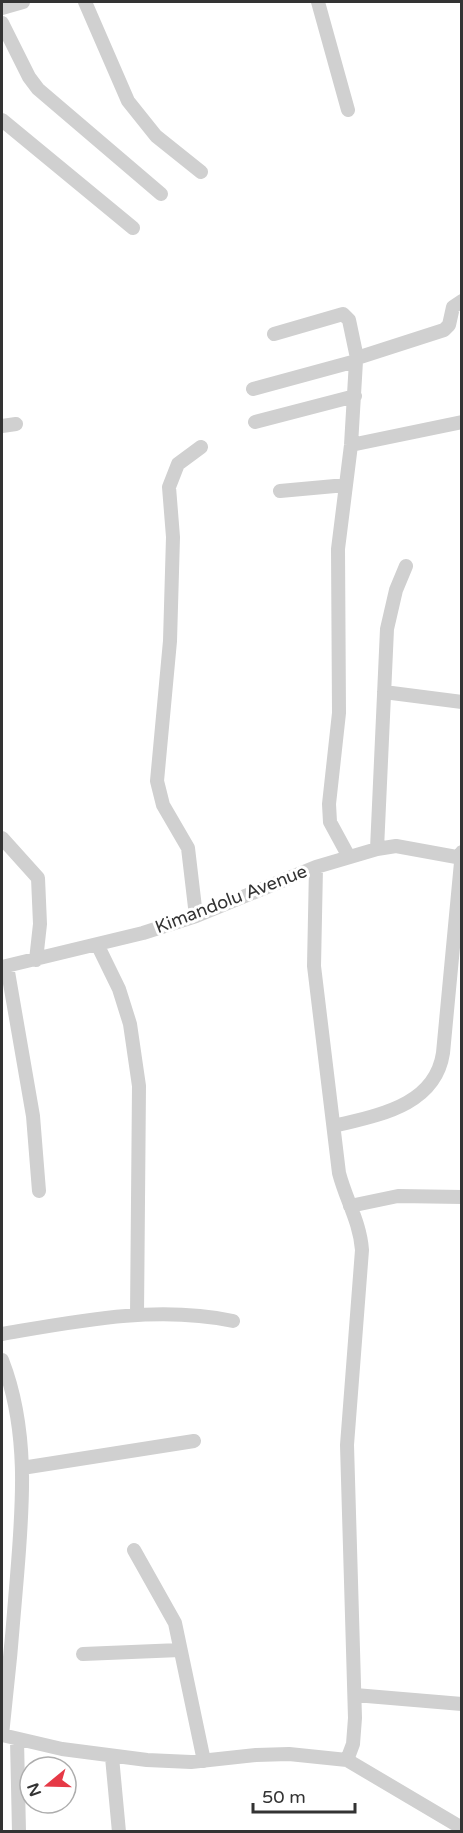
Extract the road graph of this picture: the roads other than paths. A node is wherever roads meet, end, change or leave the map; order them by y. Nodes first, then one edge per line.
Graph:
1 (23, 2) edge
2 (85, 2) edge
3 (318, 2) edge
4 (2, 8) edge
5 (2, 23) edge
6 (348, 110) dead end
7 (2, 120) edge
8 (201, 172) dead end
9 (161, 194) dead end
10 (133, 228) dead end
11 (462, 301) edge
12 (274, 334) dead end
13 (356, 359) junction
14 (253, 389) dead end
15 (355, 396) junction
16 (255, 422) dead end
17 (462, 422) edge
18 (16, 424) dead end
19 (2, 426) edge
20 (351, 445) junction
21 (201, 447) dead end
22 (346, 485) junction
23 (280, 491) dead end
24 (406, 566) dead end
25 (384, 692) junction
26 (462, 702) edge
27 (2, 838) edge
28 (377, 849) junction
29 (461, 856) edge
30 (349, 857) junction
31 (315, 867) junction
32 (196, 916) junction
33 (98, 946) junction
34 (36, 960) junction
35 (4, 966) edge
36 (334, 1126) junction
37 (39, 1191) dead end
38 (462, 1197) edge
39 (350, 1206) junction
40 (137, 1314) junction
41 (233, 1321) dead end
42 (2, 1334) edge
43 (2, 1360) edge
44 (194, 1441) dead end
45 (22, 1468) junction
46 (134, 1550) dead end
47 (16, 1590) junction
48 (2, 1592) edge
49 (180, 1650) junction
50 (83, 1654) dead end
51 (355, 1695) junction
52 (462, 1704) edge
53 (2, 1735) edge
54 (17, 1740) junction
55 (112, 1757) junction
56 (347, 1760) junction
57 (204, 1761) junction
58 (462, 1828) edge
59 (19, 1832) edge
60 (118, 1832) edge

1 - 4 street
2 - 8 street
3 - 6 street
5 - 9 street
7 - 10 street
11 - 13 street
12 - 13 street
13 - 14 street
13 - 15 street
15 - 16 street
15 - 20 street
17 - 20 street
18 - 19 street
20 - 22 street
21 - 32 street
22 - 23 street
22 - 30 street
24 - 25 street
25 - 26 street
25 - 28 street
27 - 34 street
28 - 29 street, Kimandolu Avenue
28 - 30 street, Kimandolu Avenue
29 - 36 street
30 - 31 street, Kimandolu Avenue
31 - 32 street, Kimandolu Avenue
31 - 36 street
32 - 33 street, Kimandolu Avenue
33 - 34 street, Kimandolu Avenue
33 - 40 street
34 - 35 street, Kimandolu Avenue
35 - 37 street
36 - 39 street
38 - 39 street
39 - 51 street
40 - 41 street
40 - 42 street
43 - 45 street
44 - 45 street
45 - 47 street
46 - 49 street
47 - 48 street
47 - 53 street
49 - 50 street
49 - 57 street
51 - 52 street
51 - 56 street
53 - 54 street
54 - 55 street
54 - 59 street
55 - 57 street
55 - 60 street
56 - 57 street
56 - 58 street

